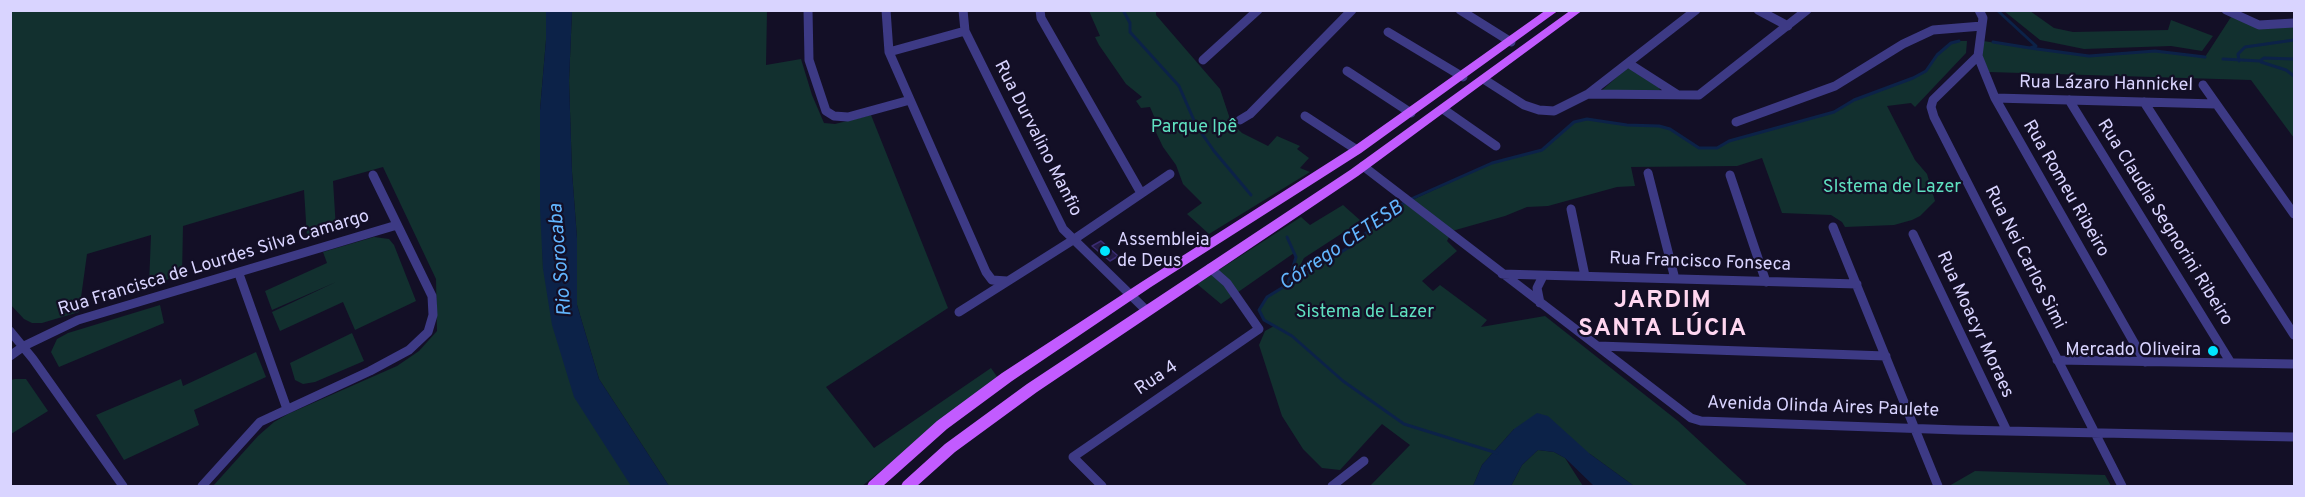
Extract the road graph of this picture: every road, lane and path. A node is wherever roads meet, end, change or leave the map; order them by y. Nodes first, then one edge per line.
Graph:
1 (808, 10) edge
2 (885, 10) edge
3 (963, 10) edge
4 (1040, 10) edge
5 (1258, 10) edge
6 (1352, 10) edge
7 (1460, 10) edge
8 (1554, 10) edge
9 (1578, 10) edge
10 (1696, 10) edge
11 (1758, 10) edge
12 (1807, 10) edge
13 (1979, 10) edge
14 (2230, 11) edge
15 (2295, 23) edge
16 (1788, 26) junction
17 (1982, 26) junction
18 (964, 31) junction
19 (1388, 32) dead end
20 (1511, 42) junction
21 (889, 52) junction
22 (1978, 54) junction
23 (1203, 60) dead end
24 (1628, 63) junction
25 (1347, 71) dead end
26 (1462, 77) junction
27 (1485, 80) junction
28 (2203, 85) dead end
29 (1588, 94) junction
30 (1678, 96) junction
31 (1995, 98) junction
32 (910, 100) junction
33 (2069, 100) junction
34 (2144, 102) junction
35 (2216, 104) junction
36 (1443, 109) junction
37 (1410, 113) junction
38 (1305, 116) dead end
39 (1240, 120) dead end
40 (1736, 122) dead end
41 (1496, 146) dead end
42 (1357, 150) junction
43 (1345, 158) junction
44 (1363, 166) junction
45 (1648, 173) dead end
46 (1170, 174) dead end
47 (373, 175) dead end
48 (1730, 175) dead end
49 (1141, 194) junction
50 (1571, 209) dead end
51 (2295, 214) edge
52 (397, 225) junction
53 (1833, 227) dead end
54 (1913, 234) dead end
55 (1073, 240) junction
56 (1210, 268) junction
57 (1502, 273) junction
58 (238, 274) junction
59 (1543, 276) junction
60 (1585, 276) junction
61 (990, 278) junction
62 (1675, 279) junction
63 (1007, 281) junction
64 (1766, 282) junction
65 (1857, 284) junction
66 (989, 292) junction
67 (1130, 295) junction
68 (1540, 303) junction
69 (1147, 311) junction
70 (959, 312) dead end
71 (10, 331) edge
72 (2295, 335) edge
73 (24, 346) junction
74 (1596, 346) junction
75 (1630, 347) junction
76 (10, 356) edge
77 (1886, 356) junction
78 (2057, 360) junction
79 (2145, 362) junction
80 (2231, 363) junction
81 (2295, 364) edge
82 (1623, 366) junction
83 (287, 409) junction
84 (1915, 428) junction
85 (2006, 429) junction
86 (2094, 432) junction
87 (2295, 437) edge
88 (1364, 461) dead end
89 (123, 486) edge
90 (202, 486) edge
91 (874, 486) edge
92 (908, 486) edge
93 (1102, 486) edge
94 (1332, 486) edge
95 (1938, 486) edge
96 (2122, 486) edge

1 - 32 street
2 - 21 street
3 - 18 street, Rua Durvalino Manfio
4 - 49 street
5 - 23 street
6 - 39 street
7 - 20 street
8 - 20 main road
9 - 27 main road
10 - 24 street
11 - 16 street
12 - 16 street
13 - 17 street
14 - 15 street
16 - 30 street
17 - 22 street, Rua Romeu Ribeiro
17 - 40 street
18 - 21 street
18 - 55 street, Rua Durvalino Manfio
19 - 26 street
20 - 26 main road
21 - 32 street
22 - 31 street, Rua Romeu Ribeiro
22 - 78 street, Rua Nei Carlos Simi
24 - 29 street
24 - 30 street
25 - 37 street
26 - 37 main road
27 - 29 street
27 - 36 main road
28 - 35 street
29 - 30 street
31 - 33 street, Rua Lázaro Hannickel
31 - 79 street, Rua Romeu Ribeiro
32 - 61 street
33 - 34 street, Rua Lázaro Hannickel
33 - 80 street, Rua Claudia Segnorini Ribeiro
34 - 35 street, Rua Lázaro Hannickel
34 - 72 street
35 - 51 street
36 - 41 street
36 - 44 main road
37 - 42 main road
38 - 42 street
42 - 43 main road
43 - 44 main road
43 - 67 main road
44 - 56 main road
44 - 57 street, Avenida Olinda Aires Paulete
45 - 62 street
46 - 49 street
47 - 52 street
48 - 64 street
49 - 55 street
50 - 60 street
52 - 58 street, Rua Francisca de Lourdes Silva Camargo
52 - 83 street
53 - 65 street
54 - 85 street, Rua Moacyr Moraes
55 - 63 street
55 - 67 street, Rua Durvalino Manfio
56 - 69 main road
56 - 93 street, Rua 4
57 - 59 street, Rua Francisco Fonseca
57 - 68 street, Avenida Olinda Aires Paulete
58 - 73 street, Rua Francisca de Lourdes Silva Camargo
58 - 83 street
59 - 60 street, Rua Francisco Fonseca
59 - 68 street
60 - 62 street, Rua Francisco Fonseca
61 - 63 street
61 - 66 street
62 - 64 street, Rua Francisco Fonseca
63 - 66 street
64 - 65 street, Rua Francisco Fonseca
65 - 77 street
66 - 70 street
67 - 69 street, Rua Durvalino Manfio
67 - 91 main road
68 - 74 street, Avenida Olinda Aires Paulete
69 - 92 main road
71 - 73 street
73 - 76 street, Rua Francisca de Lourdes Silva Camargo
73 - 89 street
74 - 75 street
74 - 82 street, Avenida Olinda Aires Paulete
75 - 77 street
75 - 82 street
77 - 84 street
78 - 79 street
78 - 86 street, Rua Nei Carlos Simi
79 - 80 street
80 - 81 street
82 - 84 street, Avenida Olinda Aires Paulete
83 - 90 street
84 - 85 street, Avenida Olinda Aires Paulete
84 - 95 street
85 - 86 street, Avenida Olinda Aires Paulete
86 - 87 street, Avenida Olinda Aires Paulete
86 - 96 street, Rua Nei Carlos Simi
88 - 94 street

